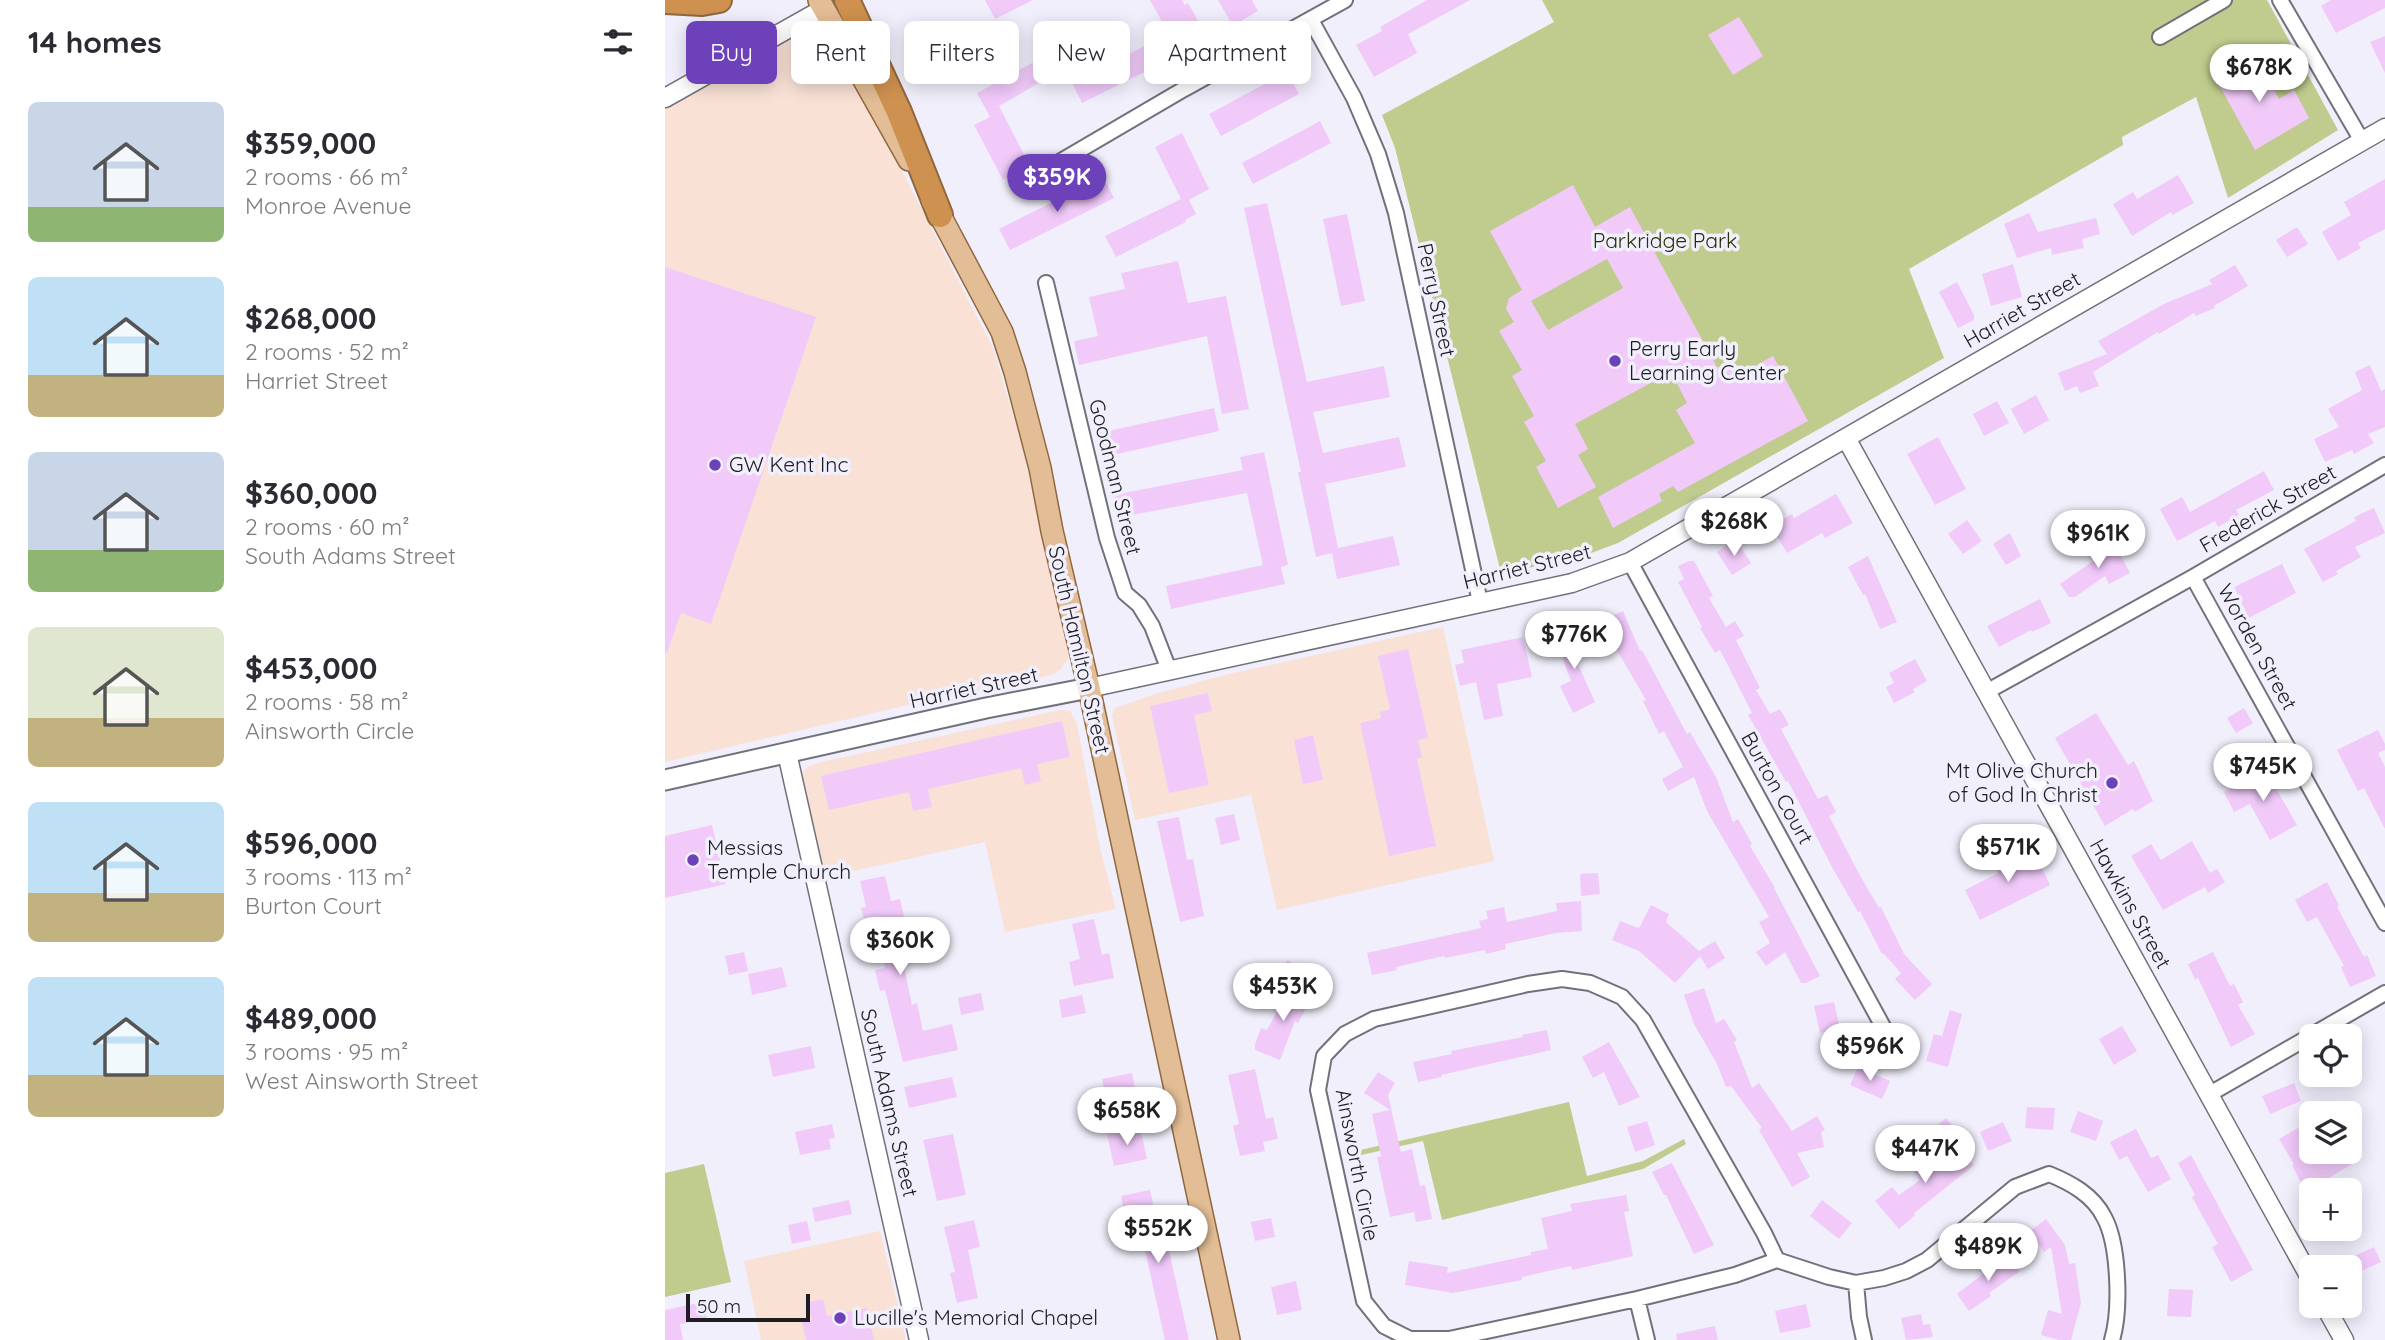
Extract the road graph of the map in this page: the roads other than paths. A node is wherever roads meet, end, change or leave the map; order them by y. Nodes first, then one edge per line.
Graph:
1 (719, 0) edge
2 (847, 0) edge
3 (1345, 0) edge
4 (2224, 0) edge
5 (2280, 0) edge
6 (665, 1) edge
7 (821, 4) edge
8 (1311, 20) junction
9 (2160, 37) dead end
10 (665, 98) edge
11 (2385, 128) edge
12 (2362, 142) junction
13 (1044, 171) dead end
14 (940, 215) junction
15 (1046, 282) dead end
16 (1846, 438) junction
17 (2385, 465) edge
18 (1630, 562) junction
19 (2193, 576) junction
20 (1480, 603) junction
21 (1169, 670) junction
22 (1089, 688) junction
23 (1988, 691) junction
24 (787, 753) junction
25 (665, 780) edge
26 (2385, 923) edge
27 (2385, 993) edge
28 (1887, 1034) dead end
29 (2208, 1095) junction
30 (2299, 1258) edge
31 (1777, 1260) junction
32 (1856, 1283) junction
33 (1637, 1299) junction
34 (2332, 1318) edge
35 (919, 1340) edge
36 (1229, 1340) edge
37 (1647, 1340) edge
38 (1864, 1340) edge
39 (2112, 1340) edge
40 (2344, 1340) edge

1 - 6 highway
2 - 14 highway
3 - 8 street
4 - 9 street
5 - 12 street
7 - 10 street
7 - 14 main road, South Hamilton Street
8 - 13 street
8 - 20 street, Perry Street
11 - 12 street, Harriet Street
12 - 16 street, Harriet Street
14 - 22 main road, South Hamilton Street
15 - 21 street, Goodman Street
16 - 18 street, Harriet Street
16 - 23 street, Hawkins Street
17 - 19 street, Frederick Street
18 - 20 street, Harriet Street
18 - 28 street, Burton Court
19 - 23 street, Frederick Street
19 - 26 street, Worden Street
20 - 21 street, Harriet Street
21 - 22 street, Harriet Street
22 - 24 main road, Harriet Street
22 - 36 main road, South Hamilton Street
23 - 29 street, Hawkins Street
24 - 25 main road, Harriet Street
24 - 35 street, South Adams Street
27 - 29 street
29 - 30 street, Hawkins Street
31 - 32 street
31 - 33 street, Ainsworth Circle
31 - 33 street, Ainsworth Circle
32 - 38 street
32 - 39 street
33 - 37 street
34 - 40 street

